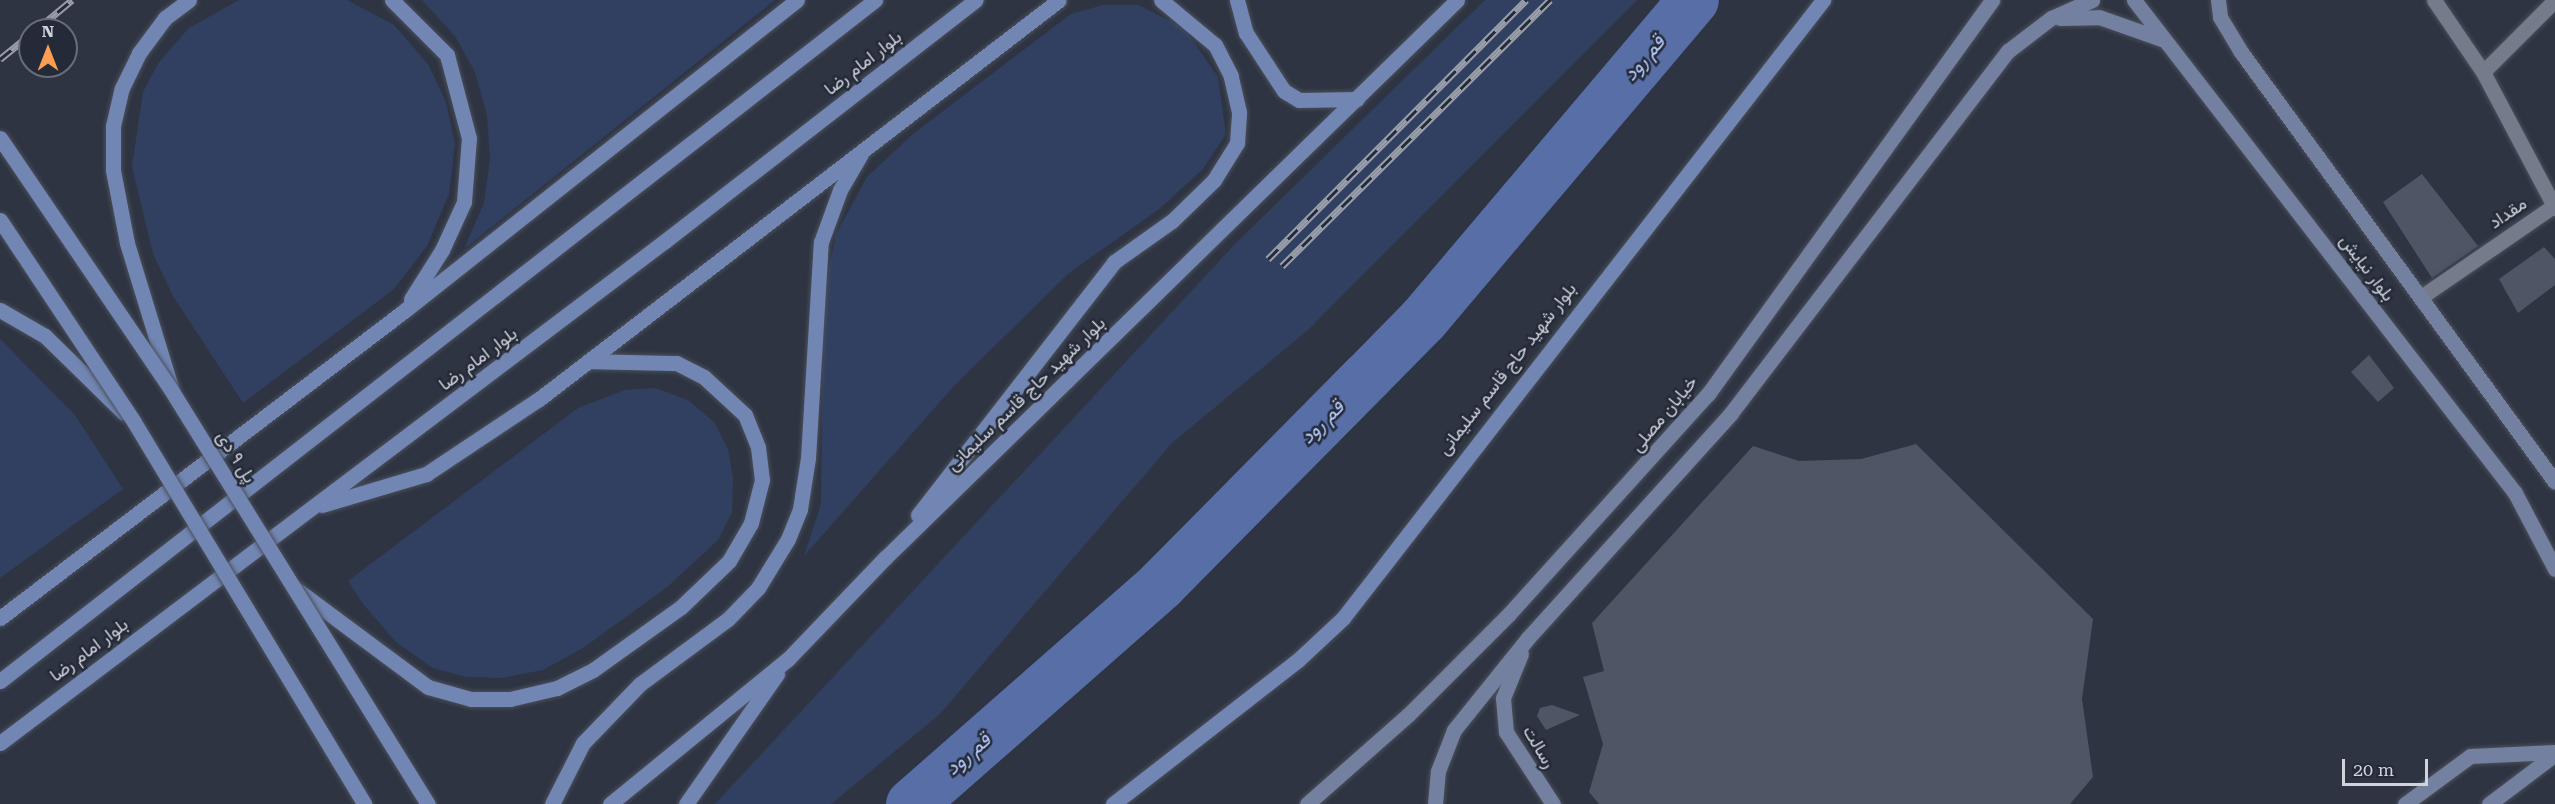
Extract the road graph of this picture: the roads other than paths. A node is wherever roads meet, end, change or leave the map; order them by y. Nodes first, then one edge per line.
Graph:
1 (189, 0) edge
2 (392, 0) edge
3 (797, 0) edge
4 (875, 0) edge
5 (976, 0) edge
6 (1059, 0) edge
7 (1161, 0) edge
8 (1237, 0) edge
9 (1457, 0) edge
10 (1823, 0) edge
11 (1992, 0) edge
12 (2092, 0) edge
13 (2134, 0) edge
14 (2218, 0) edge
15 (2434, 0) edge
16 (2555, 0) edge
17 (2051, 18) junction
18 (2169, 42) junction
19 (2483, 72) junction
20 (1356, 99) junction
21 (0, 138) edge
22 (867, 144) junction
23 (2555, 206) edge
24 (0, 220) edge
25 (2421, 297) junction
26 (0, 310) edge
27 (404, 311) junction
28 (590, 361) junction
29 (173, 393) junction
30 (134, 422) junction
31 (2555, 482) edge
32 (316, 506) junction
33 (885, 558) junction
34 (2555, 569) edge
35 (296, 589) junction
36 (28, 597) junction
37 (0, 606) edge
38 (0, 618) edge
39 (1528, 638) junction
40 (788, 659) junction
41 (0, 681) edge
42 (0, 743) edge
43 (2555, 753) edge
44 (364, 804) edge
45 (428, 804) edge
46 (552, 804) edge
47 (610, 804) edge
48 (686, 804) edge
49 (1113, 804) edge
50 (1307, 804) edge
51 (1436, 804) edge
52 (1553, 804) edge
53 (2405, 804) edge
54 (2489, 804) edge

1 - 29 main road, bridge
2 - 27 main road
3 - 27 main road
4 - 41 main road, بلوار امام رضا
5 - 32 main road, بلوار امام رضا
6 - 22 main road
7 - 33 main road
8 - 20 main road
9 - 20 main road, بلوار شهید حاج قاسم سلیمانی
10 - 49 main road, بلوار شهید حاج قاسم سلیمانی
11 - 50 main road, خیابان مصلی
12 - 17 main road
13 - 18 main road, بلوار نیایش
14 - 25 main road, بلوار نیایش
15 - 19 street
16 - 19 street
17 - 18 main road
17 - 39 main road
18 - 34 main road, بلوار نیایش
19 - 23 street
20 - 33 main road, بلوار شهید حاج قاسم سلیمانی
21 - 29 main road, پل ۹ دی, bridge
22 - 28 main road
22 - 46 main road
23 - 25 street, مقداد
24 - 30 main road, bridge
25 - 31 main road, بلوار نیایش
26 - 30 main road, bridge
27 - 36 main road
28 - 32 main road
28 - 35 main road
29 - 35 main road, پل ۹ دی, bridge
30 - 44 main road, bridge
32 - 42 main road, بلوار امام رضا
33 - 40 main road, بلوار شهید حاج قاسم سلیمانی
35 - 45 main road, پل ۹ دی, bridge
36 - 37 main road
36 - 38 main road
39 - 51 main road
39 - 52 main road, رسالت
40 - 47 main road, بلوار شهید حاج قاسم سلیمانی
40 - 48 main road
43 - 53 main road
43 - 54 main road

